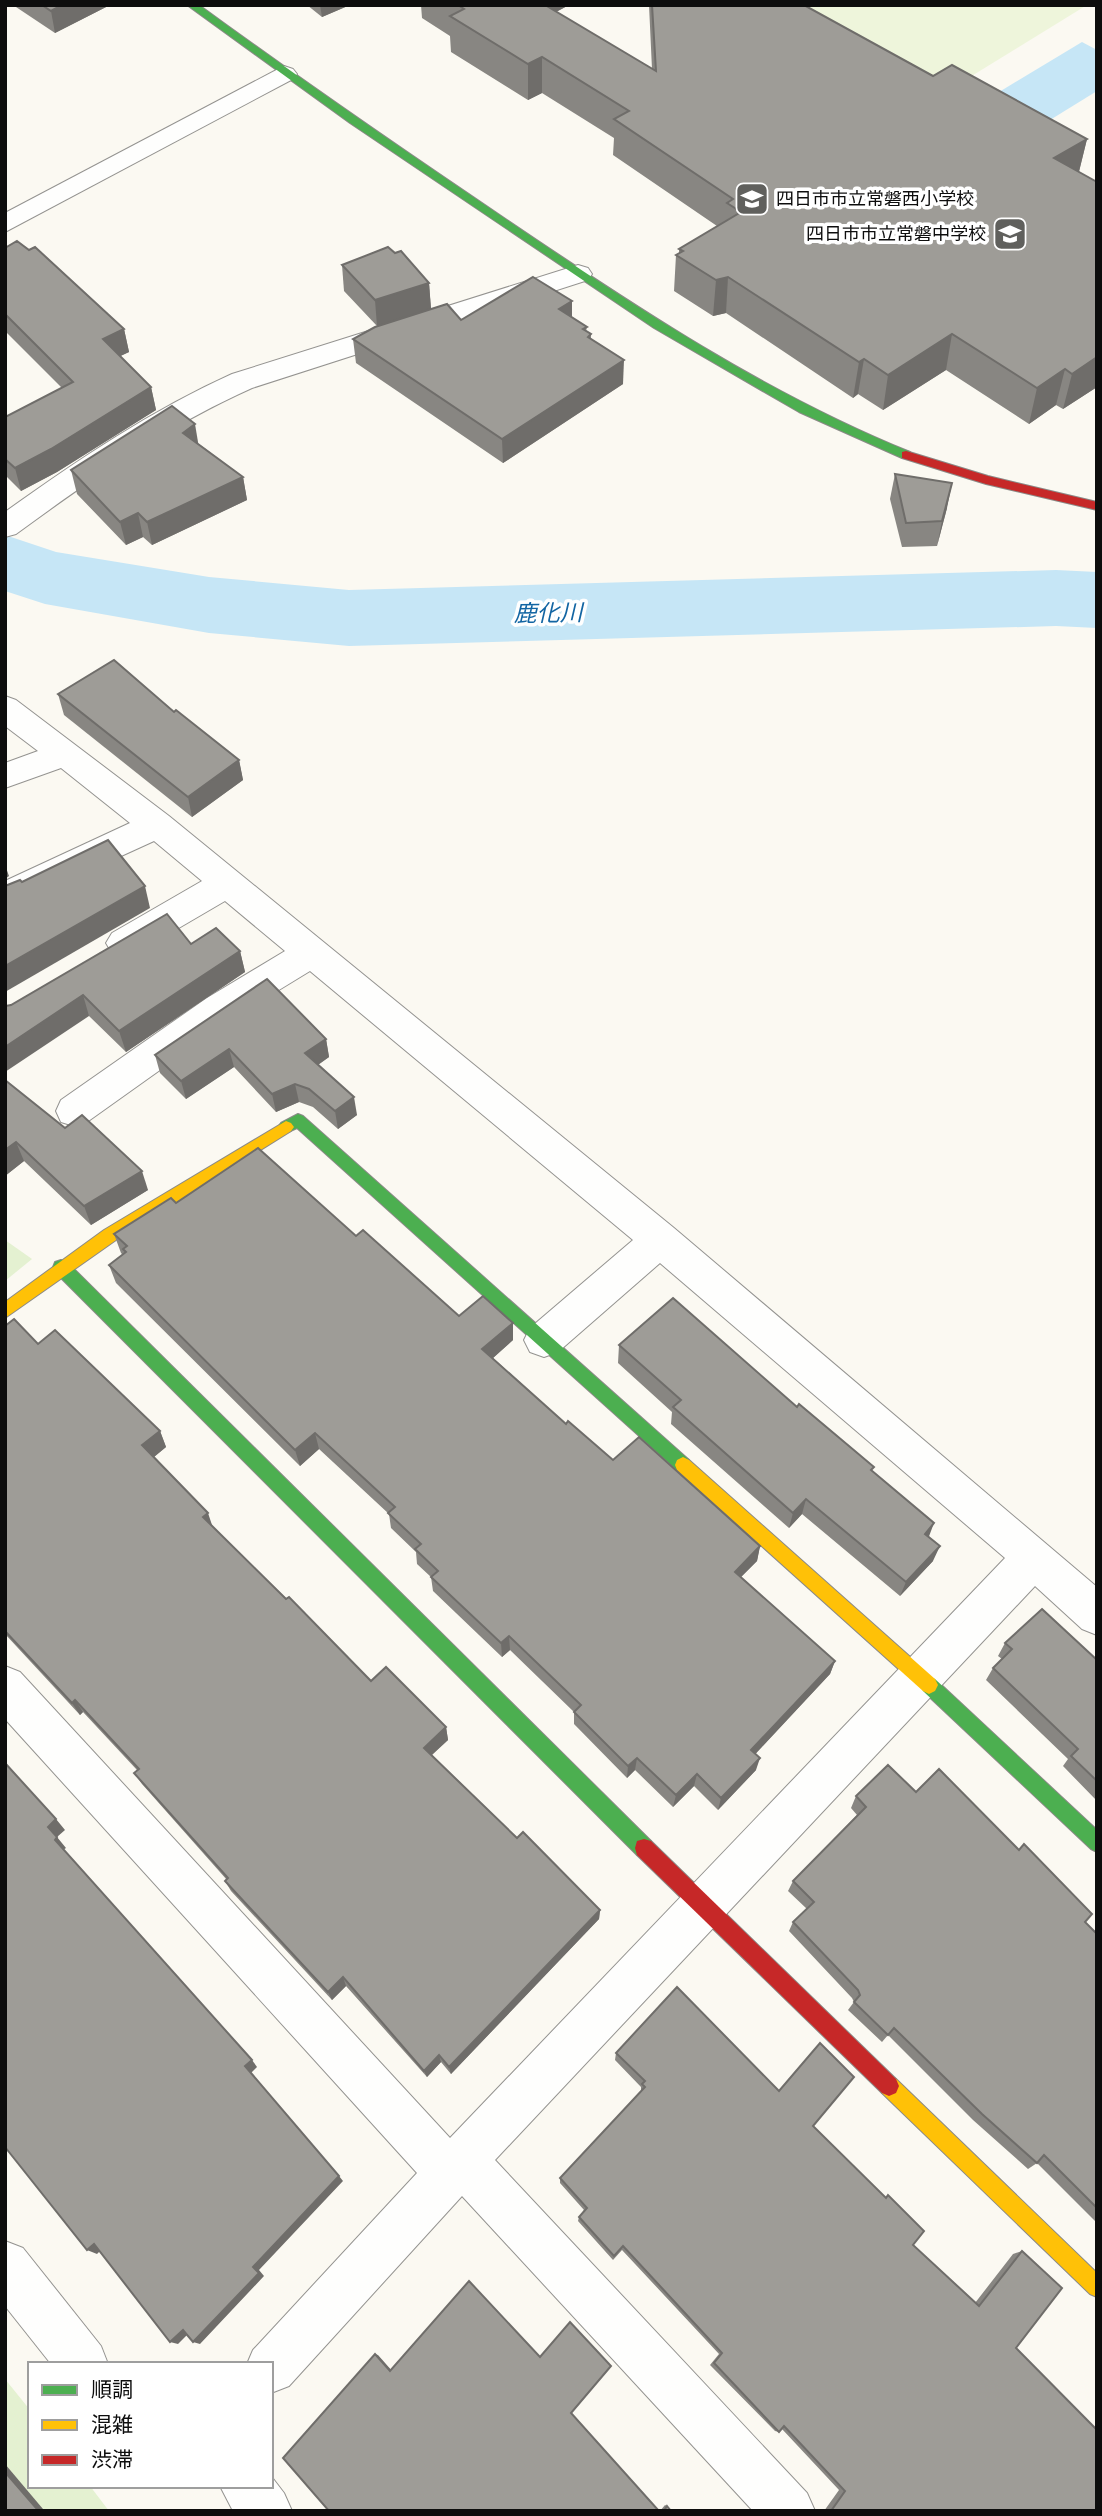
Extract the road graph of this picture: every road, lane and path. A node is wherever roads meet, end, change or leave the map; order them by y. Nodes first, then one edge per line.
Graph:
1 (192, 5) edge
2 (284, 74) junction
3 (5, 224) edge
4 (578, 274) junction
5 (1097, 506) edge
6 (14, 514) edge
7 (5, 708) edge
8 (67, 753) junction
9 (5, 776) edge
10 (157, 825) junction
11 (226, 884) junction
12 (5, 896) edge
13 (312, 953) junction
14 (100, 957) edge
15 (74, 1111) dead end
16 (660, 1240) junction
17 (61, 1267) junction
18 (5, 1311) edge
19 (544, 1340) junction
20 (1034, 1557) junction
21 (1097, 1615) edge
22 (920, 1676) junction
23 (5, 1687) edge
24 (1097, 1843) edge
25 (703, 1906) junction
26 (456, 2167) junction
27 (5, 2266) edge
28 (1097, 2287) edge
29 (81, 2362) edge
30 (273, 2366) edge
31 (248, 2488) edge
32 (266, 2511) edge
33 (789, 2511) edge

1 - 2 street
2 - 3 street
2 - 4 street
4 - 5 street
4 - 6 street
7 - 8 street
8 - 9 street
8 - 10 street
10 - 11 street
10 - 12 street
11 - 13 street
11 - 14 street
13 - 15 street
13 - 16 street
16 - 19 street
16 - 20 street
17 - 18 street
17 - 19 street
17 - 25 street
19 - 22 street
20 - 21 street
20 - 22 street
22 - 24 street
22 - 25 street
23 - 26 street
25 - 26 street
25 - 28 street
26 - 30 street
26 - 33 street
27 - 29 street
31 - 32 street

